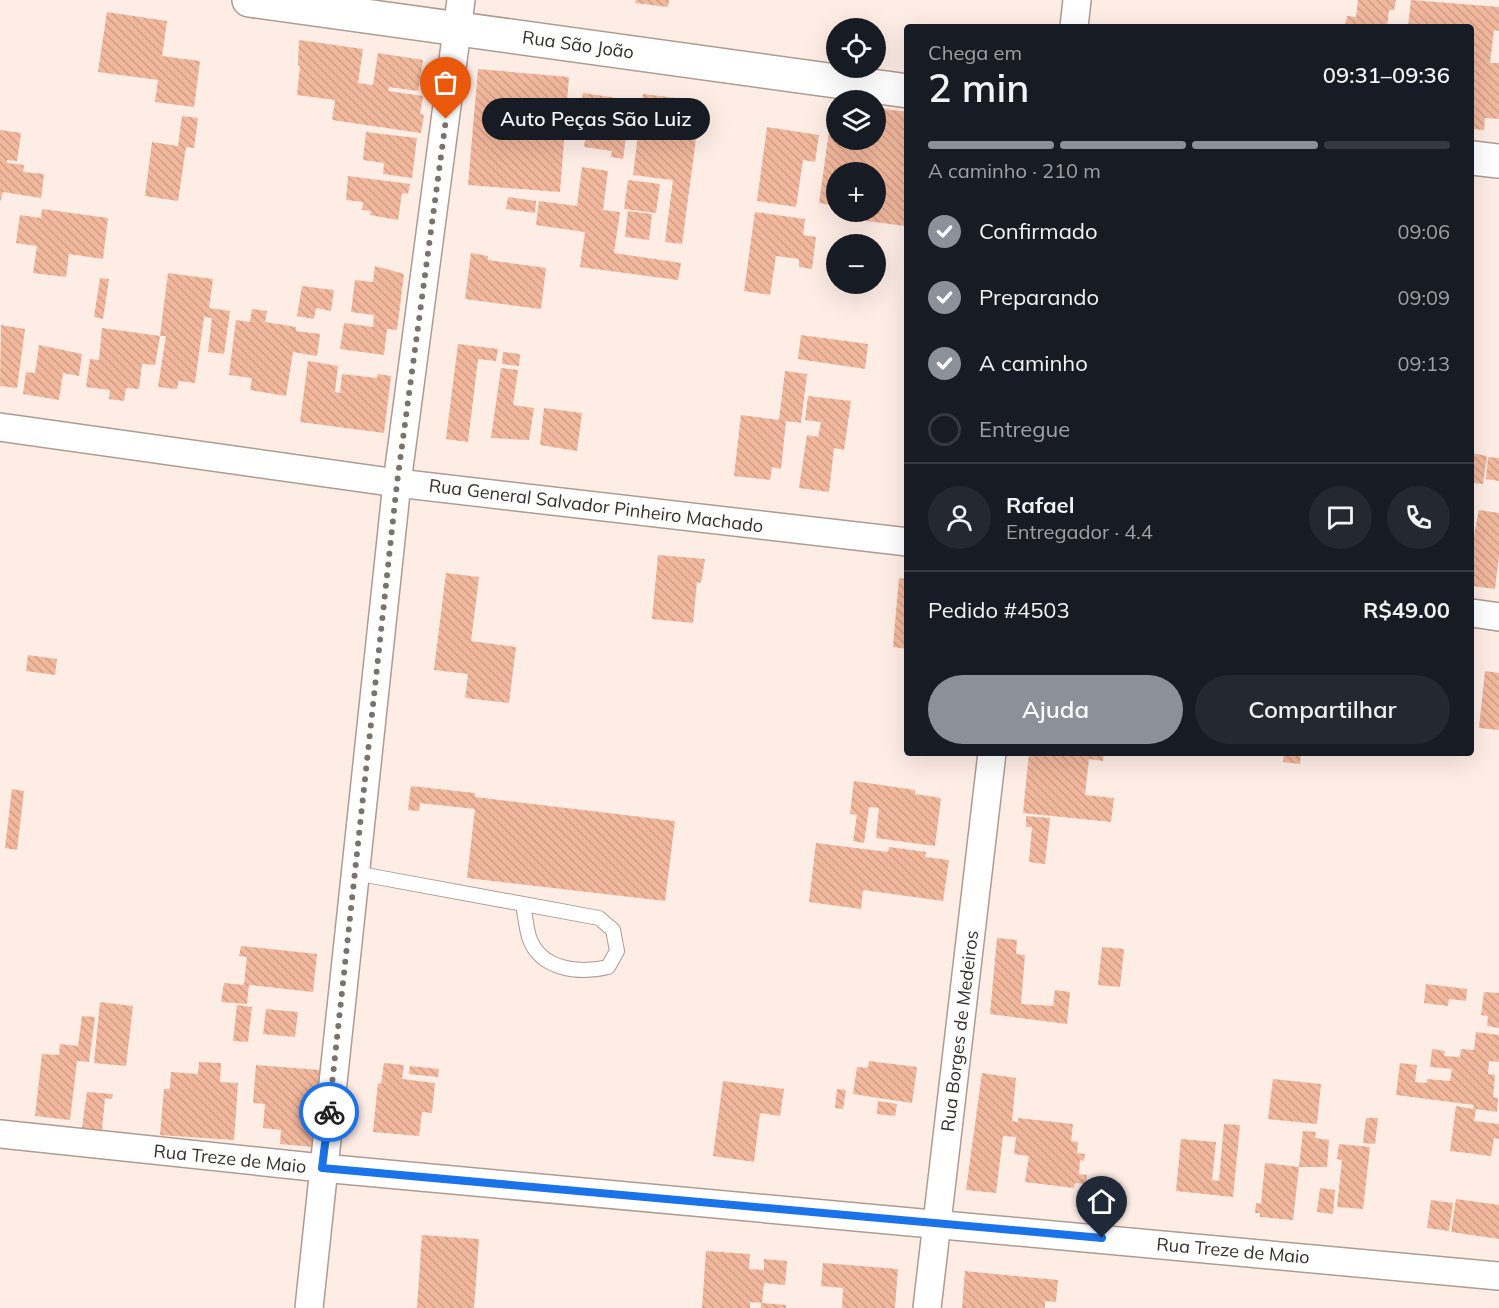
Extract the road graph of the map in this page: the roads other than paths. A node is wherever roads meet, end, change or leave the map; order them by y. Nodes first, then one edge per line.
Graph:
1 (249, 0) edge
2 (1077, 0) edge
3 (459, 14) edge
4 (1074, 24) edge
5 (904, 90) edge
6 (1474, 158) edge
7 (1499, 161) edge
8 (0, 427) edge
9 (397, 483) junction
10 (904, 542) edge
11 (1474, 613) edge
12 (1499, 617) edge
13 (992, 756) edge
14 (355, 873) junction
15 (523, 904) junction
16 (0, 1134) edge
17 (322, 1168) junction
18 (938, 1223) junction
19 (1499, 1276) edge
20 (309, 1308) edge
21 (927, 1308) edge

1 - 3 main road, Rua São João
2 - 4 street
3 - 5 main road, Rua São João
3 - 9 street
6 - 7 main road
8 - 9 street, Rua General Salvador Pinheiro Machado
9 - 10 street, Rua General Salvador Pinheiro Machado
9 - 14 street
11 - 12 street
13 - 18 street, Rua Borges de Medeiros
14 - 15 lane
14 - 17 street
15 - 15 lane
16 - 17 street, Rua Treze de Maio
17 - 18 street, Rua Treze de Maio
17 - 20 street
18 - 19 street, Rua Treze de Maio
18 - 21 street, Rua Borges de Medeiros

